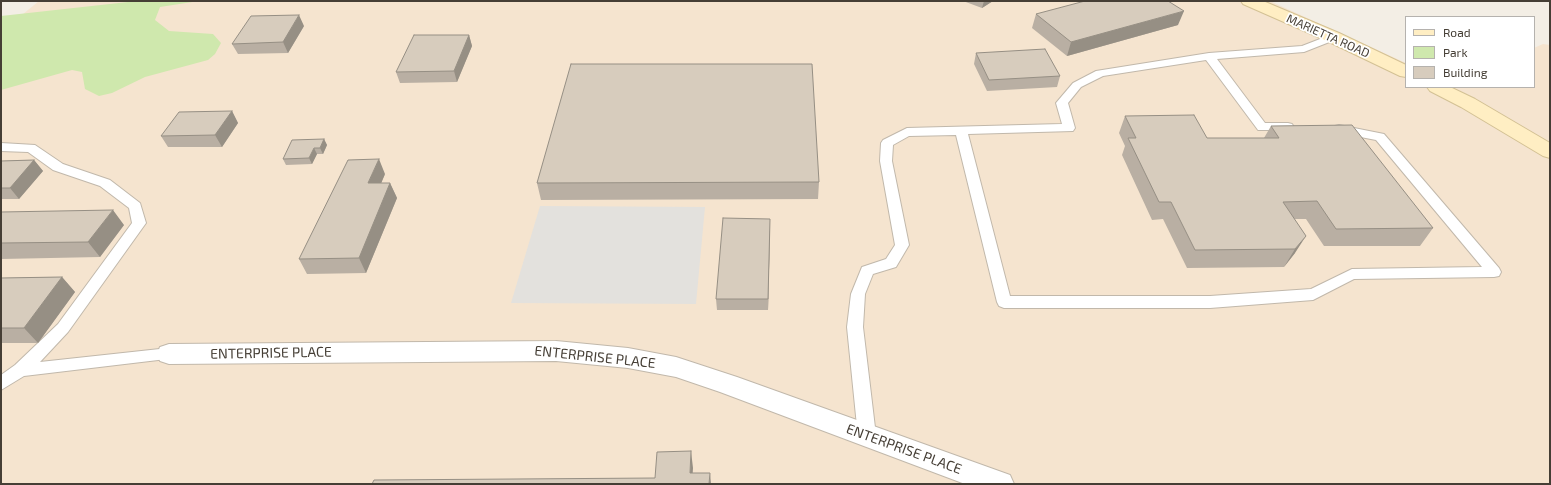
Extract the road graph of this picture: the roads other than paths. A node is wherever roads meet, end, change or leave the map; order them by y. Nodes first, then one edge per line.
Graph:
1 (1249, 1) edge
2 (1333, 37) junction
3 (1209, 56) junction
4 (1405, 72) edge
5 (1438, 88) edge
6 (1299, 127) edge
7 (1329, 127) edge
8 (962, 131) junction
9 (1, 147) edge
10 (1550, 152) edge
11 (169, 354) joint
12 (20, 370) junction
13 (1, 383) edge
14 (867, 436) junction
15 (1000, 484) edge

1 - 2 street, MARIETTA ROAD
2 - 3 lane
2 - 4 street, MARIETTA ROAD
3 - 6 lane
3 - 8 lane
5 - 10 street
7 - 8 lane
8 - 14 lane
9 - 12 lane
11 - 12 lane
11 - 14 street, ENTERPRISE PLACE
12 - 13 lane
14 - 15 street, ENTERPRISE PLACE

